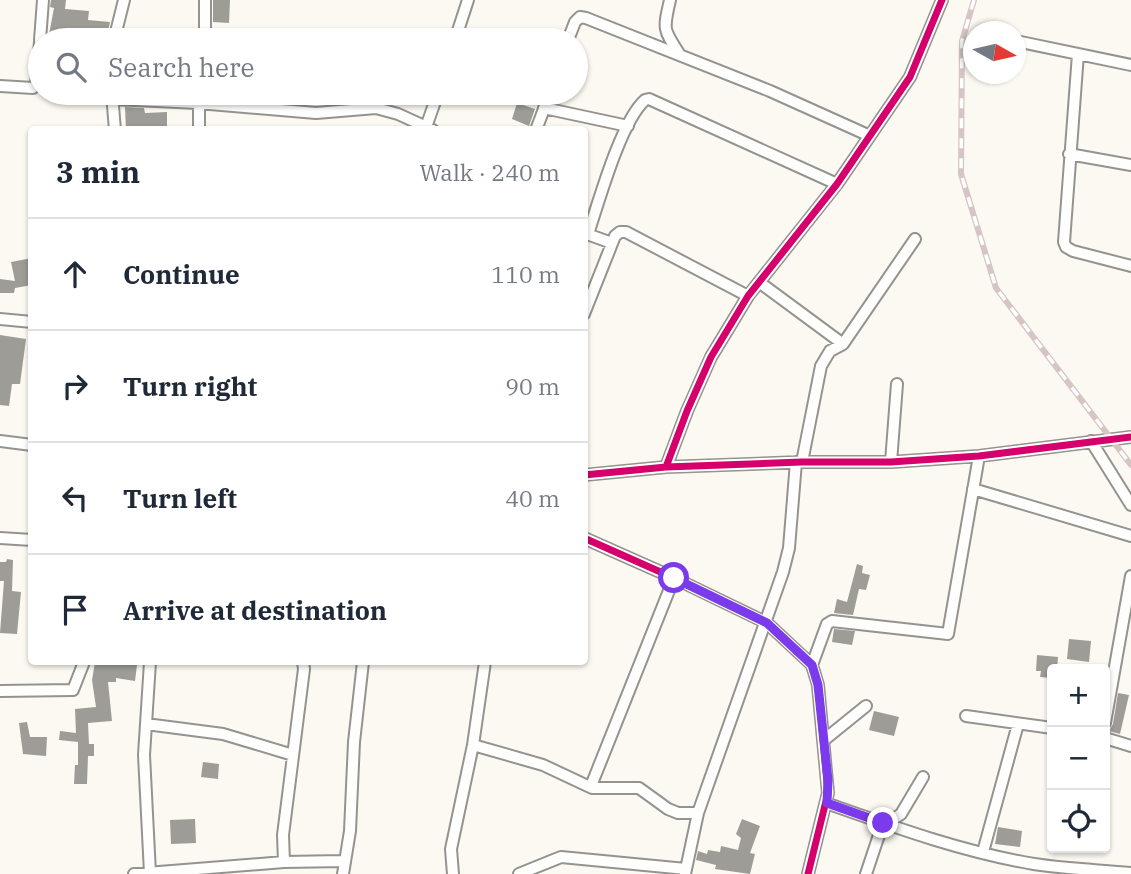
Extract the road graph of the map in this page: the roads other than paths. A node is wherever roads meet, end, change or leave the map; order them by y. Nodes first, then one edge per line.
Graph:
1 (43, 0) edge
2 (124, 0) edge
3 (205, 0) edge
4 (468, 0) edge
5 (670, 0) edge
6 (942, 0) edge
7 (41, 28) edge
8 (117, 28) edge
9 (205, 28) edge
10 (459, 28) edge
11 (573, 28) edge
12 (1026, 43) edge
13 (1078, 54) junction
14 (680, 55) junction
15 (1131, 65) edge
16 (0, 86) edge
17 (28, 88) edge
18 (113, 105) edge
19 (199, 105) edge
20 (254, 105) edge
21 (435, 105) edge
22 (545, 105) edge
23 (544, 108) junction
24 (115, 126) edge
25 (199, 126) edge
26 (422, 126) edge
27 (429, 126) edge
28 (537, 126) edge
29 (628, 126) junction
30 (870, 136) junction
31 (1069, 155) junction
32 (1131, 165) edge
33 (837, 184) junction
34 (588, 227) edge
35 (588, 234) edge
36 (915, 239) dead end
37 (612, 243) junction
38 (1131, 266) edge
39 (759, 282) junction
40 (748, 296) junction
41 (588, 304) edge
42 (0, 318) edge
43 (28, 322) edge
44 (843, 344) junction
45 (897, 384) dead end
46 (1131, 437) edge
47 (0, 441) edge
48 (1091, 441) junction
49 (28, 444) edge
50 (979, 456) junction
51 (799, 462) junction
52 (891, 462) junction
53 (666, 467) junction
54 (588, 475) edge
55 (973, 488) junction
56 (1131, 505) edge
57 (1131, 536) edge
58 (0, 538) edge
59 (28, 540) edge
60 (588, 540) edge
61 (1131, 576) edge
62 (674, 578) junction
63 (767, 623) junction
64 (83, 665) edge
65 (149, 665) edge
66 (303, 665) edge
67 (363, 665) edge
68 (485, 665) edge
69 (812, 665) junction
70 (0, 691) edge
71 (1110, 695) edge
72 (866, 706) dead end
73 (966, 716) dead end
74 (146, 724) junction
75 (1018, 724) junction
76 (1047, 727) edge
77 (824, 740) junction
78 (1110, 740) edge
79 (473, 745) junction
80 (1131, 746) edge
81 (293, 755) junction
82 (923, 777) dead end
83 (591, 786) junction
84 (827, 803) junction
85 (698, 813) junction
86 (884, 824) junction
87 (983, 852) junction
88 (284, 862) junction
89 (344, 862) junction
90 (1034, 869) edge
91 (685, 871) edge
92 (150, 873) edge
93 (1131, 873) edge
94 (134, 874) edge
95 (343, 874) edge
96 (453, 874) edge
97 (519, 874) edge
98 (808, 874) edge
99 (866, 874) edge

1 - 7 street
2 - 8 street
3 - 9 street
4 - 10 street
5 - 14 street
6 - 30 street
11 - 14 street
12 - 13 street
13 - 15 street
13 - 31 street
14 - 30 street
16 - 17 street
18 - 24 street
19 - 25 street
20 - 26 street
21 - 27 street
22 - 23 street
23 - 28 street
23 - 29 street
29 - 33 street
29 - 34 street
30 - 33 street
31 - 32 street
31 - 38 street
33 - 39 street
35 - 37 street
36 - 44 street
37 - 40 street
37 - 41 street
39 - 40 street
39 - 44 street
40 - 53 street
42 - 43 street
44 - 51 street
45 - 52 street
46 - 48 street
47 - 49 street
48 - 50 street
48 - 56 street
50 - 52 street
50 - 55 street
51 - 52 street
51 - 53 street
51 - 63 street
53 - 54 street
55 - 57 street
55 - 69 street
58 - 59 street
60 - 62 street
61 - 71 street
62 - 63 street
62 - 83 street
63 - 69 street
63 - 85 street
64 - 70 street
65 - 74 street
66 - 81 street
67 - 89 street
68 - 79 street
69 - 77 street
72 - 77 street
73 - 75 street
74 - 81 street
74 - 92 street
75 - 76 street
75 - 87 street
77 - 84 street
78 - 80 street
79 - 83 street
79 - 96 street
81 - 88 street
82 - 86 street
83 - 85 street
84 - 86 street
84 - 98 street
85 - 91 street
86 - 87 street
86 - 99 street
87 - 90 street
88 - 89 street
88 - 92 street
89 - 95 street
90 - 93 street
91 - 97 street
92 - 94 street

